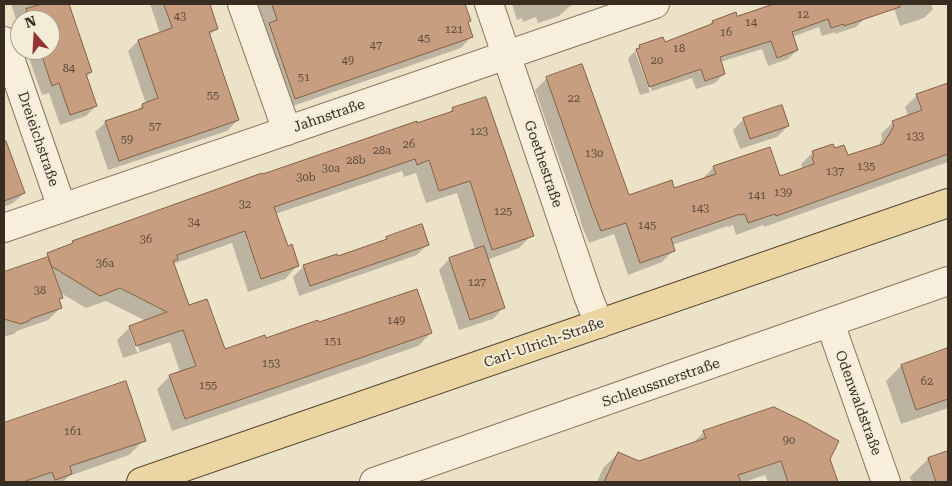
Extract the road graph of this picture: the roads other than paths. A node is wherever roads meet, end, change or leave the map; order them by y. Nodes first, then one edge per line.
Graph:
1 (242, 4) edge
2 (488, 4) edge
3 (655, 4) edge
4 (4, 41) edge
5 (506, 55) junction
6 (286, 130) junction
7 (948, 203) edge
8 (62, 208) junction
9 (4, 228) edge
10 (948, 281) edge
11 (830, 323) junction
12 (599, 324) junction
13 (140, 482) edge
14 (374, 482) edge
15 (886, 482) edge

1 - 6 street
2 - 5 street, Goethestraße
3 - 5 street, Jahnstraße
4 - 8 street, Dreieichstraße
5 - 6 street, Jahnstraße
5 - 12 street, Goethestraße
6 - 8 street, Jahnstraße
7 - 12 main road, Carl-Ulrich-Straße
8 - 9 street, Jahnstraße
10 - 11 street, Schleussnerstraße
11 - 14 street, Schleussnerstraße
11 - 15 street, Odenwaldstraße
12 - 13 main road, Carl-Ulrich-Straße

